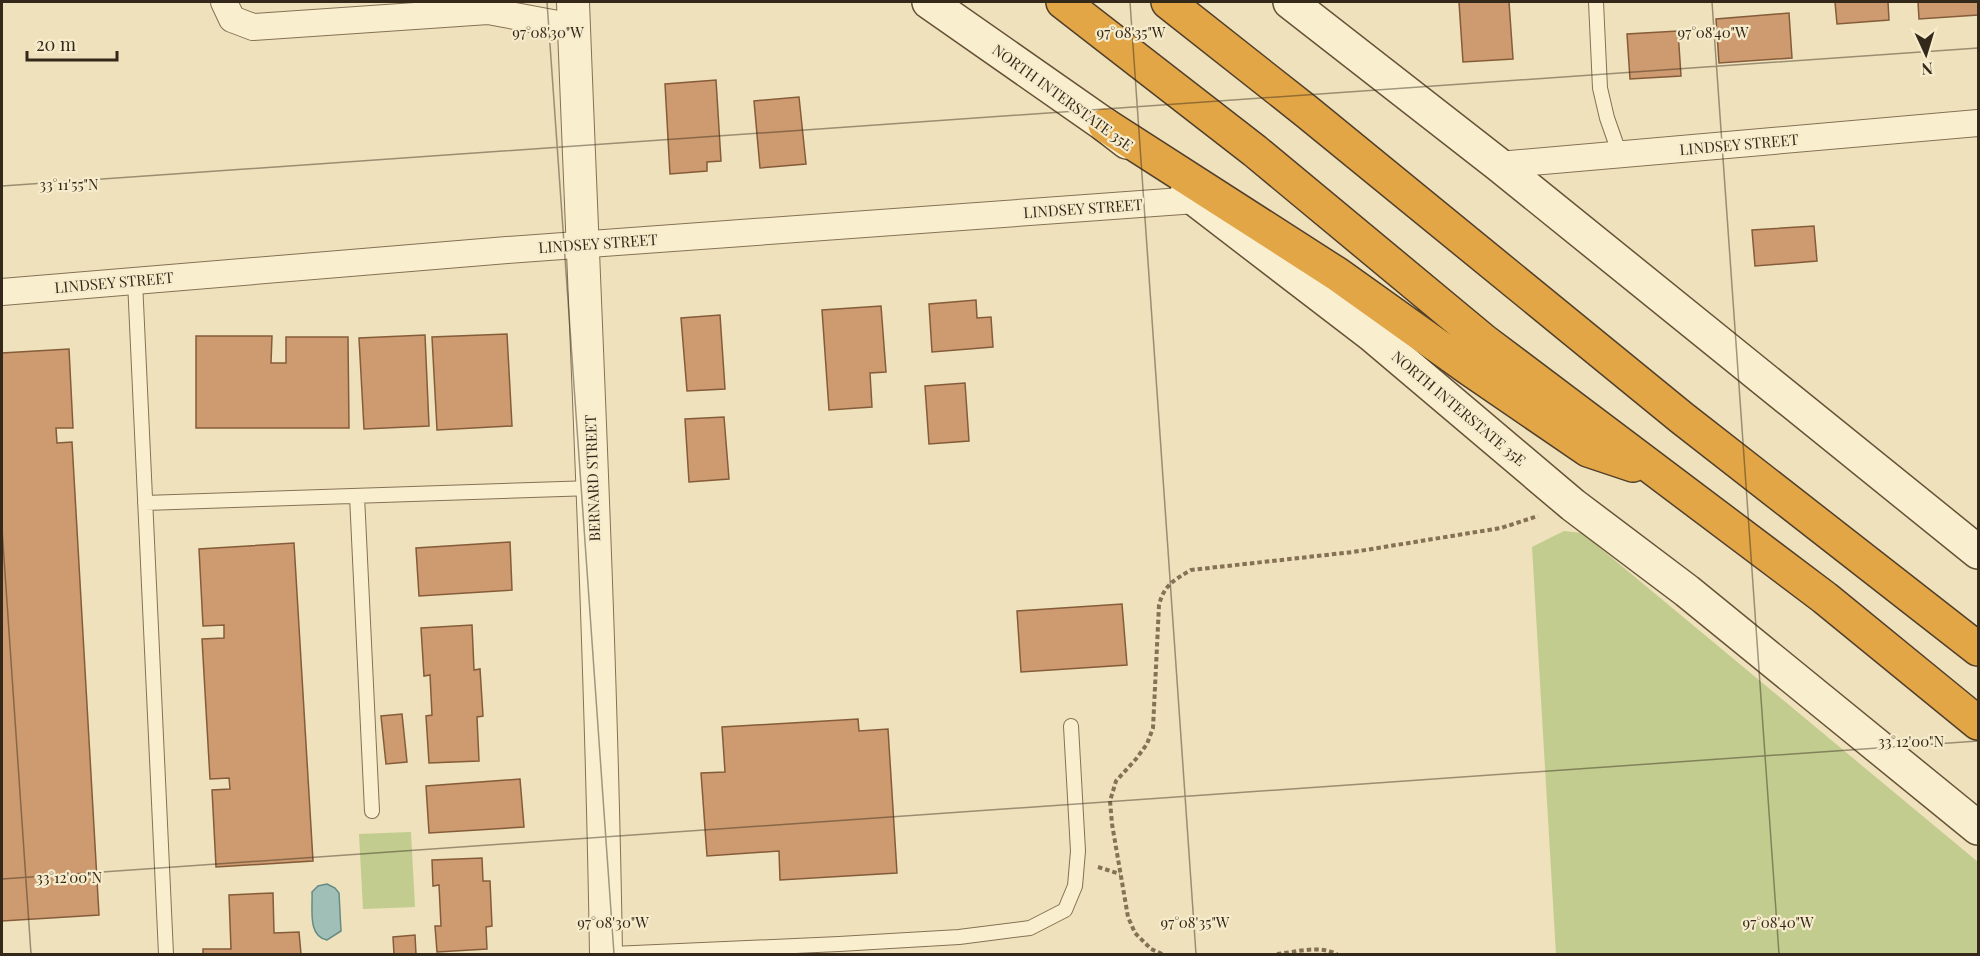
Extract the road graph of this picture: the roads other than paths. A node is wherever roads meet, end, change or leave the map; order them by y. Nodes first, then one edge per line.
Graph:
1 (224, 2) edge
2 (929, 2) edge
3 (1063, 2) edge
4 (1168, 2) edge
5 (1290, 2) edge
6 (1596, 2) edge
7 (573, 14) edge
8 (1978, 123) edge
9 (1105, 125) junction
10 (1620, 155) junction
11 (1500, 165) junction
12 (1196, 200) junction
13 (582, 244) junction
14 (135, 281) junction
15 (2, 292) edge
16 (1658, 473) junction
17 (593, 488) junction
18 (357, 496) junction
19 (145, 502) junction
20 (1978, 552) edge
21 (1978, 649) edge
22 (1978, 723) edge
23 (1071, 726) dead end
24 (372, 811) dead end
25 (1978, 828) edge
26 (671, 953) edge
27 (166, 954) edge
28 (606, 954) edge
29 (612, 954) edge

1 - 7 street
2 - 9 main road, NORTH INTERSTATE 35E
3 - 16 highway
4 - 21 highway
5 - 11 main road
6 - 10 lane
7 - 13 street, BERNARD STREET
8 - 10 street, LINDSEY STREET
9 - 12 main road, NORTH INTERSTATE 35E
9 - 16 highway
10 - 11 street, LINDSEY STREET
11 - 20 main road
12 - 13 street, LINDSEY STREET
12 - 25 main road, NORTH INTERSTATE 35E
13 - 14 street, LINDSEY STREET
13 - 17 street, BERNARD STREET
14 - 15 street, LINDSEY STREET
14 - 19 lane
16 - 22 highway
17 - 18 lane
17 - 28 street, BERNARD STREET
18 - 19 lane
18 - 24 lane
19 - 27 lane
23 - 26 lane
26 - 29 lane

